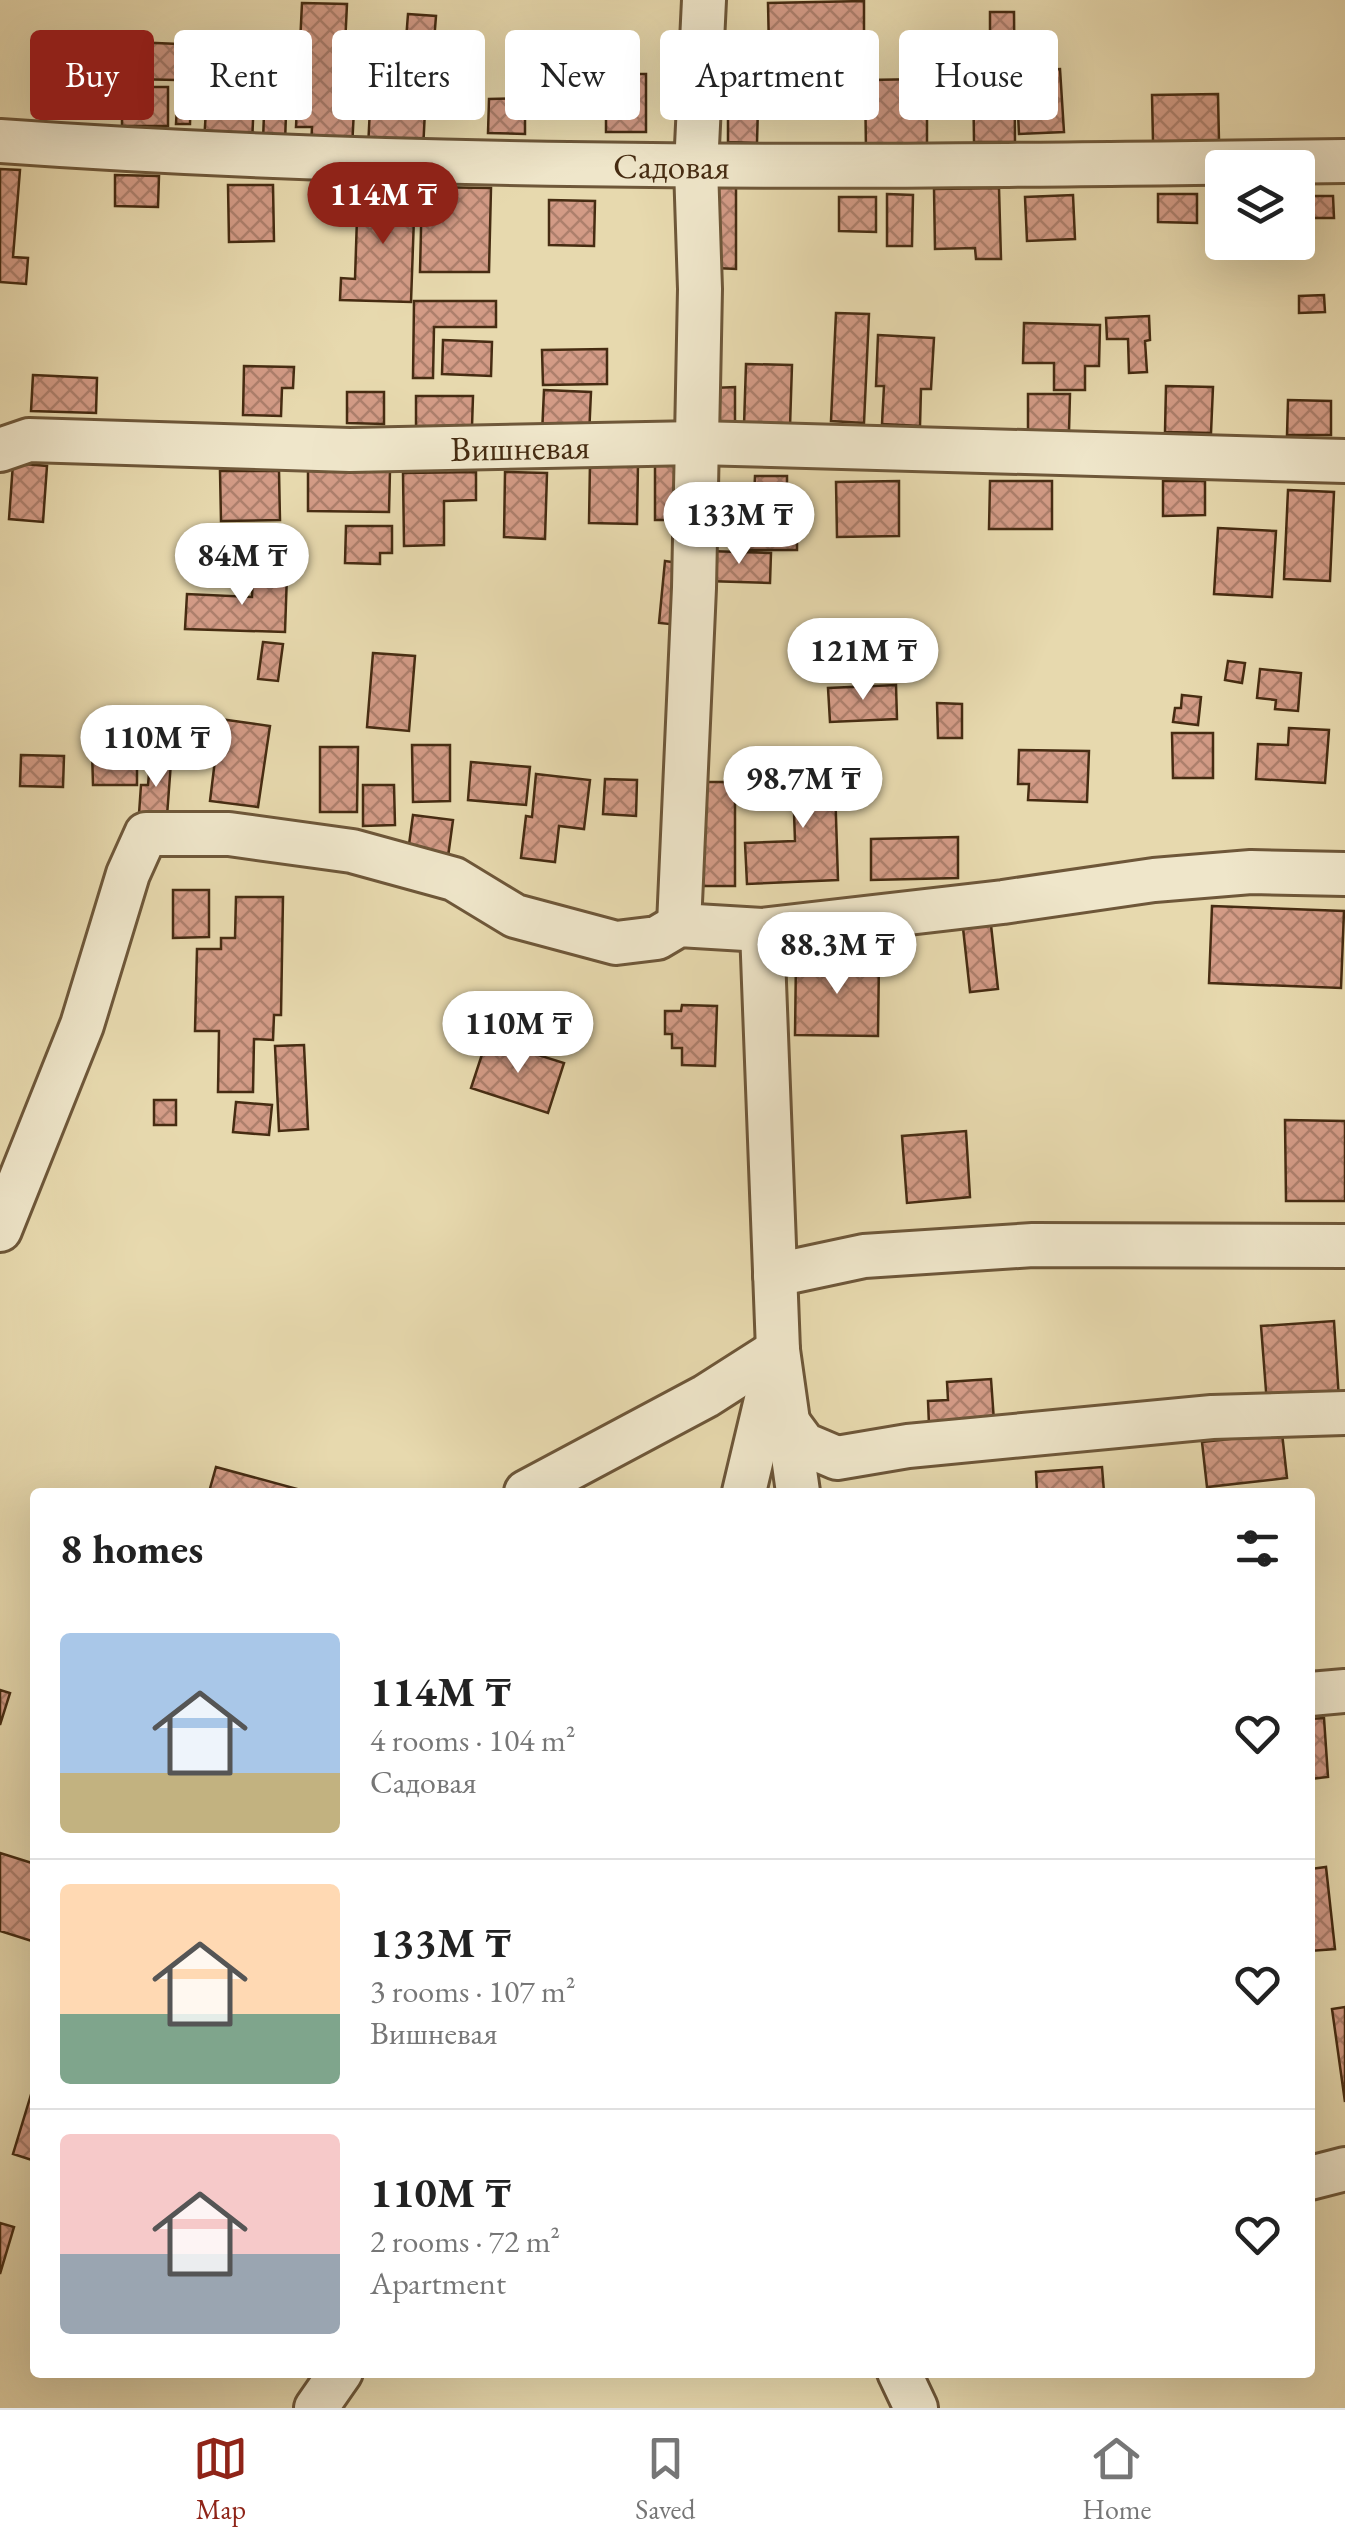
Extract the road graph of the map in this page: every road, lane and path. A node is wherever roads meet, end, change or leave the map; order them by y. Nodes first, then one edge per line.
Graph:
1 (704, 0) edge
2 (0, 141) edge
3 (1345, 161) edge
4 (696, 167) junction
5 (697, 443) junction
6 (0, 450) edge
7 (1345, 460) edge
8 (1345, 874) edge
9 (680, 925) junction
10 (762, 930) junction
11 (0, 1230) edge
12 (1345, 1246) edge
13 (775, 1275) junction
14 (778, 1350) junction
15 (1345, 1413) edge
16 (790, 1425) junction
17 (534, 1488) edge
18 (745, 1488) edge
19 (798, 1488) edge
20 (1345, 1691) edge
21 (1315, 1694) edge
22 (1345, 2169) edge
23 (1315, 2177) edge
24 (337, 2378) edge
25 (902, 2378) edge
26 (316, 2408) edge
27 (916, 2408) edge

1 - 4 street
2 - 4 street, Садовая
3 - 4 street, Садовая
4 - 5 street
5 - 6 street, Вишневая
5 - 7 street, Вишневая
5 - 9 street
8 - 10 street
9 - 10 street
9 - 11 street
10 - 13 street
12 - 13 street
13 - 14 street
14 - 16 street
14 - 17 street
14 - 18 street
15 - 16 street
16 - 19 street
20 - 21 street
22 - 23 street
24 - 26 street
25 - 27 street

